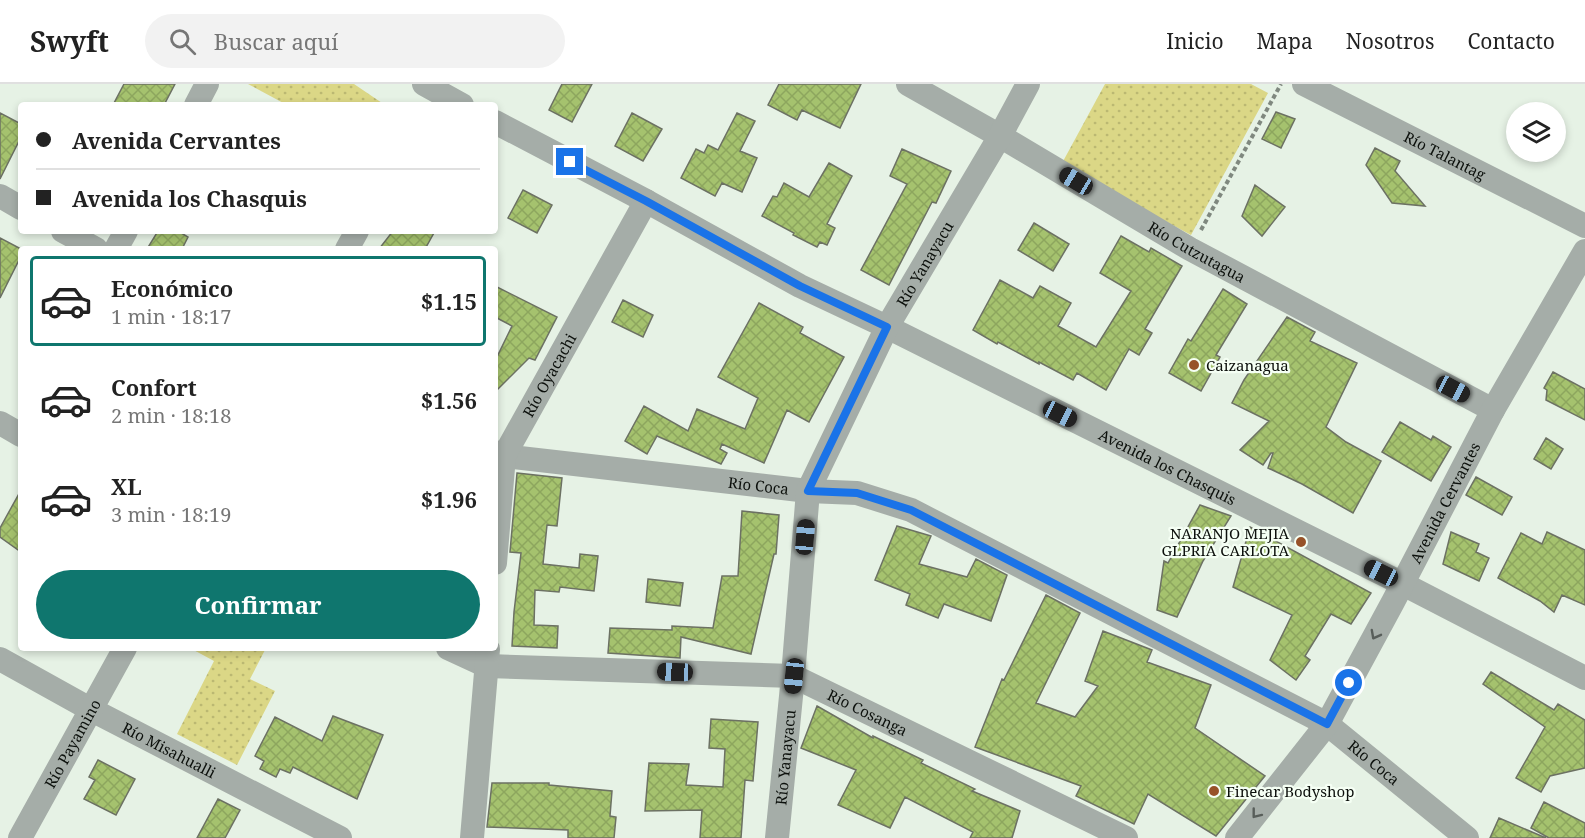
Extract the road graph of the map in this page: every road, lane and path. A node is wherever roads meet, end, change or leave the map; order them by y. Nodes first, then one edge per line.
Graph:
1 (207, 84) edge
2 (908, 84) edge
3 (1028, 84) edge
4 (1281, 84) edge
5 (1304, 84) edge
6 (429, 91) edge
7 (198, 102) edge
8 (455, 102) edge
9 (498, 124) edge
10 (1000, 136) junction
11 (0, 196) edge
12 (646, 201) junction
13 (18, 206) edge
14 (1585, 226) edge
15 (68, 234) edge
16 (90, 246) edge
17 (1191, 249) junction
18 (1585, 250) edge
19 (887, 327) junction
20 (1493, 410) junction
21 (0, 423) edge
22 (18, 433) edge
23 (499, 454) edge
24 (498, 481) edge
25 (808, 491) junction
26 (1403, 584) junction
27 (123, 651) edge
28 (461, 651) edge
29 (488, 657) edge
30 (0, 659) edge
31 (794, 676) junction
32 (1585, 678) edge
33 (90, 709) junction
34 (1327, 724) junction
35 (20, 838) edge
36 (340, 838) edge
37 (472, 838) edge
38 (777, 838) edge
39 (1126, 838) edge
40 (1237, 838) edge
41 (1467, 838) edge

1 - 7 street
2 - 10 street, Río Cutzutagua
3 - 10 street, Río Yanayacu
4 - 17 path
5 - 14 street, Río Talantag
6 - 8 street
9 - 12 street, Avenida los Chasquis
10 - 17 street, Río Cutzutagua
10 - 19 street, Río Yanayacu
11 - 13 street
12 - 19 street, Avenida los Chasquis
12 - 23 street, Río Oyacachi
15 - 16 street
17 - 20 street, Río Cutzutagua
18 - 20 street, Avenida Cervantes
19 - 25 street, Río Yanayacu
19 - 26 street, Avenida los Chasquis
20 - 26 street, Avenida Cervantes
21 - 22 street
23 - 24 street, Río Oyacachi
23 - 25 street, Río Coca
25 - 31 street, Río Yanayacu
25 - 34 street, Río Coca
26 - 32 street, Avenida los Chasquis
26 -> 34 street, Avenida Cervantes
27 - 33 street, Río Payamino
28 - 29 street, Río Cosanga
29 - 31 street, Río Cosanga
29 - 37 street
30 - 33 street, Río Misahualli
31 - 38 street, Río Yanayacu
31 - 39 street, Río Cosanga
33 - 35 street, Río Payamino
33 - 36 street, Río Misahualli
34 -> 40 street, Avenida Cervantes
34 - 41 street, Río Coca

